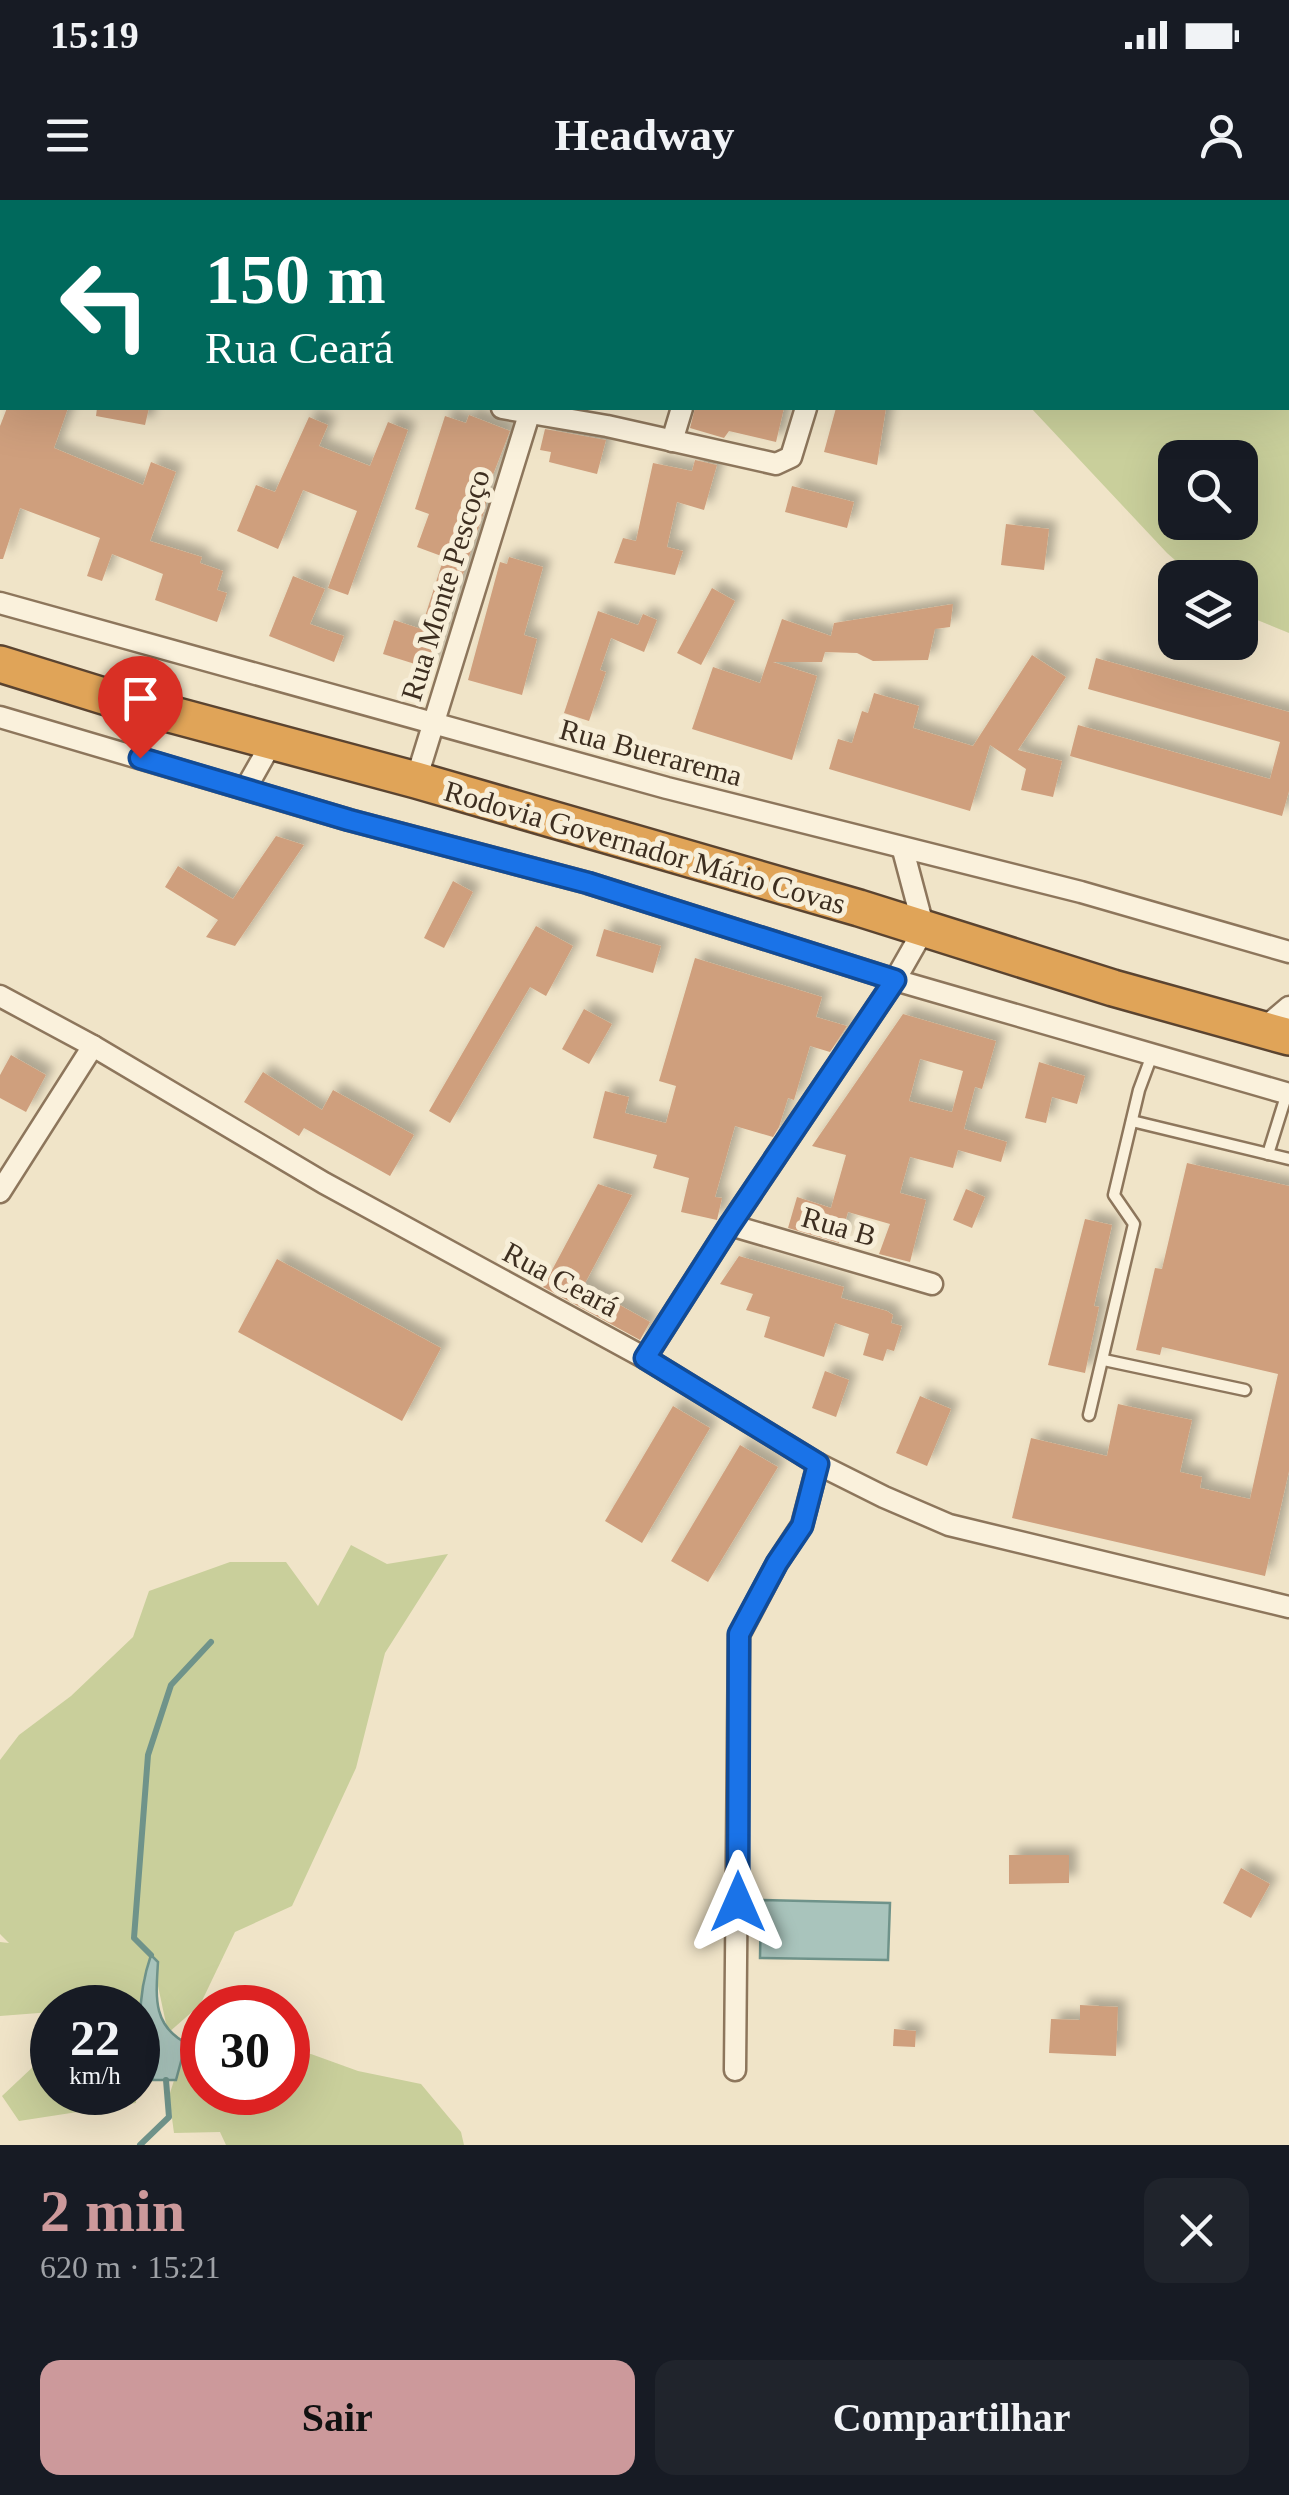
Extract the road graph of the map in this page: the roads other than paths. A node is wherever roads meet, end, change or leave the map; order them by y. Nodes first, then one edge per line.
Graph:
1 (531, 410) edge
2 (681, 410) edge
3 (805, 410) edge
4 (672, 441) junction
5 (0, 604) edge
6 (0, 664) edge
7 (0, 718) edge
8 (434, 724) junction
9 (272, 742) junction
10 (416, 780) junction
11 (246, 788) junction
12 (902, 850) junction
13 (924, 929) junction
14 (1289, 952) edge
15 (895, 980) junction
16 (0, 996) edge
17 (1280, 1025) edge
18 (93, 1046) junction
19 (1152, 1055) junction
20 (1288, 1093) edge
21 (1132, 1121) junction
22 (1268, 1154) junction
23 (1289, 1159) edge
24 (0, 1192) edge
25 (730, 1225) junction
26 (932, 1284) dead end
27 (645, 1358) junction
28 (1104, 1360) junction
29 (1245, 1390) dead end
30 (1090, 1415) dead end
31 (818, 1464) junction
32 (1289, 1607) edge
33 (735, 2070) dead end

1 - 4 street
1 - 8 street, Rua Monte Pescoço
2 - 4 street
3 - 4 street
5 - 8 street, Rua Buerarema
6 - 9 highway, Rodovia Governador Mário Covas
7 - 11 street
8 - 10 street, Rua Monte Pescoço
8 - 12 street, Rua Buerarema
9 - 10 highway, Rodovia Governador Mário Covas
9 - 11 street
10 - 13 highway, Rodovia Governador Mário Covas
11 - 15 street
12 - 13 street
12 - 14 street, Rua Buerarema
13 - 15 street
13 - 17 highway, Rodovia Governador Mário Covas
15 - 19 street
15 - 25 street
16 - 18 street, Rua Ceará
18 - 24 street
18 - 27 street, Rua Ceará
19 - 20 street
19 - 21 lane
20 - 22 lane
21 - 22 lane
21 - 28 lane
22 - 23 lane
25 - 26 street, Rua B
25 - 27 street
27 - 31 street, Rua Ceará
28 - 29 lane
28 - 30 lane
31 - 32 street, Rua Ceará
31 - 33 street

